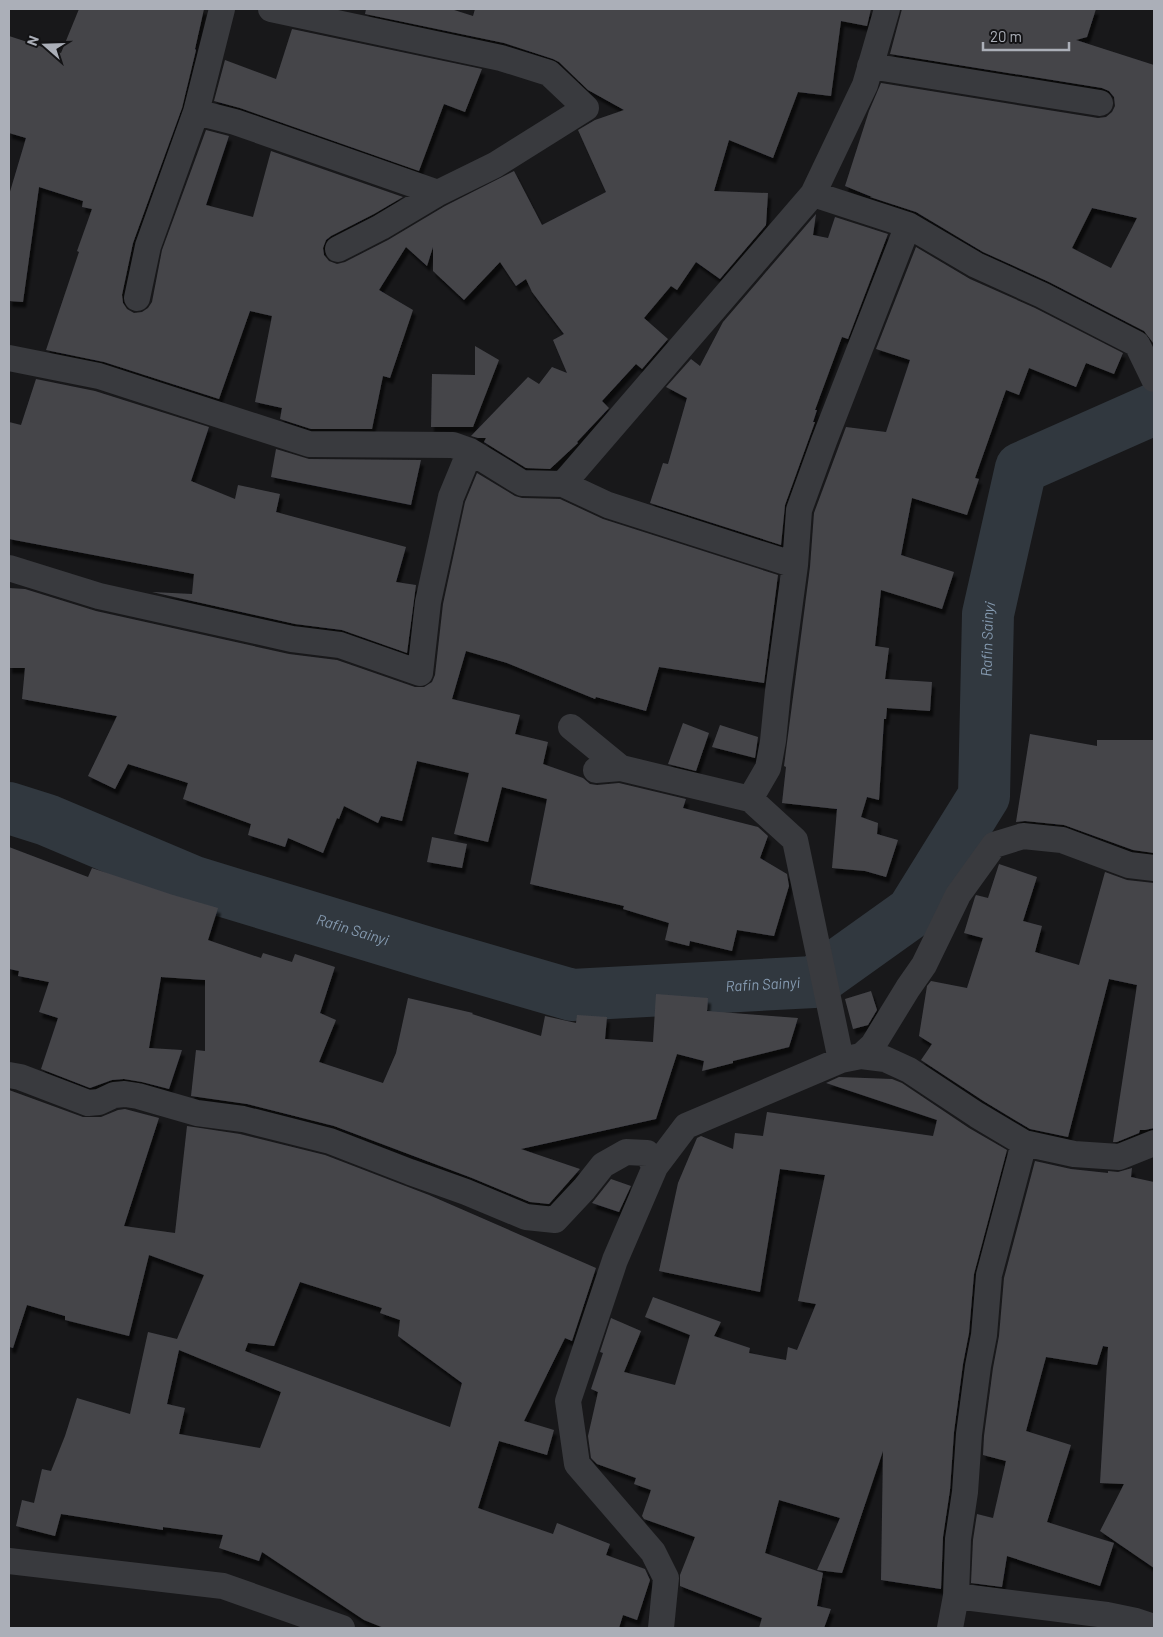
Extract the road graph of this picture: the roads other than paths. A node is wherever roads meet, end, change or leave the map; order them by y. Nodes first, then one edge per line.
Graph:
1 (222, 9) edge
2 (271, 9) edge
3 (887, 9) edge
4 (870, 66) junction
5 (1100, 103) dead end
6 (196, 112) junction
7 (438, 193) junction
8 (813, 194) junction
9 (908, 225) junction
10 (338, 249) dead end
11 (137, 298) dead end
12 (9, 358) edge
13 (1154, 379) edge
14 (470, 450) junction
15 (563, 484) junction
16 (795, 565) junction
17 (9, 568) edge
18 (571, 727) dead end
19 (750, 798) junction
20 (1154, 868) edge
21 (851, 1058) junction
22 (9, 1075) edge
23 (1024, 1143) junction
24 (1154, 1143) edge
25 (655, 1167) junction
26 (9, 1561) edge
27 (956, 1596) junction
28 (342, 1628) edge
29 (661, 1628) edge
30 (950, 1628) edge
31 (1154, 1628) edge

1 - 6 street
2 - 7 street
3 - 4 street
4 - 5 street
4 - 8 street
6 - 7 street
6 - 11 street
7 - 10 street
8 - 9 street
8 - 15 street
9 - 13 street
9 - 16 street
12 - 14 street
14 - 15 street
14 - 17 street
15 - 16 street
16 - 19 street
18 - 19 street
19 - 21 street
20 - 21 street
21 - 23 street
21 - 25 street
22 - 25 street
23 - 24 street
23 - 27 street
25 - 29 street
26 - 28 street
27 - 30 street
27 - 31 street

